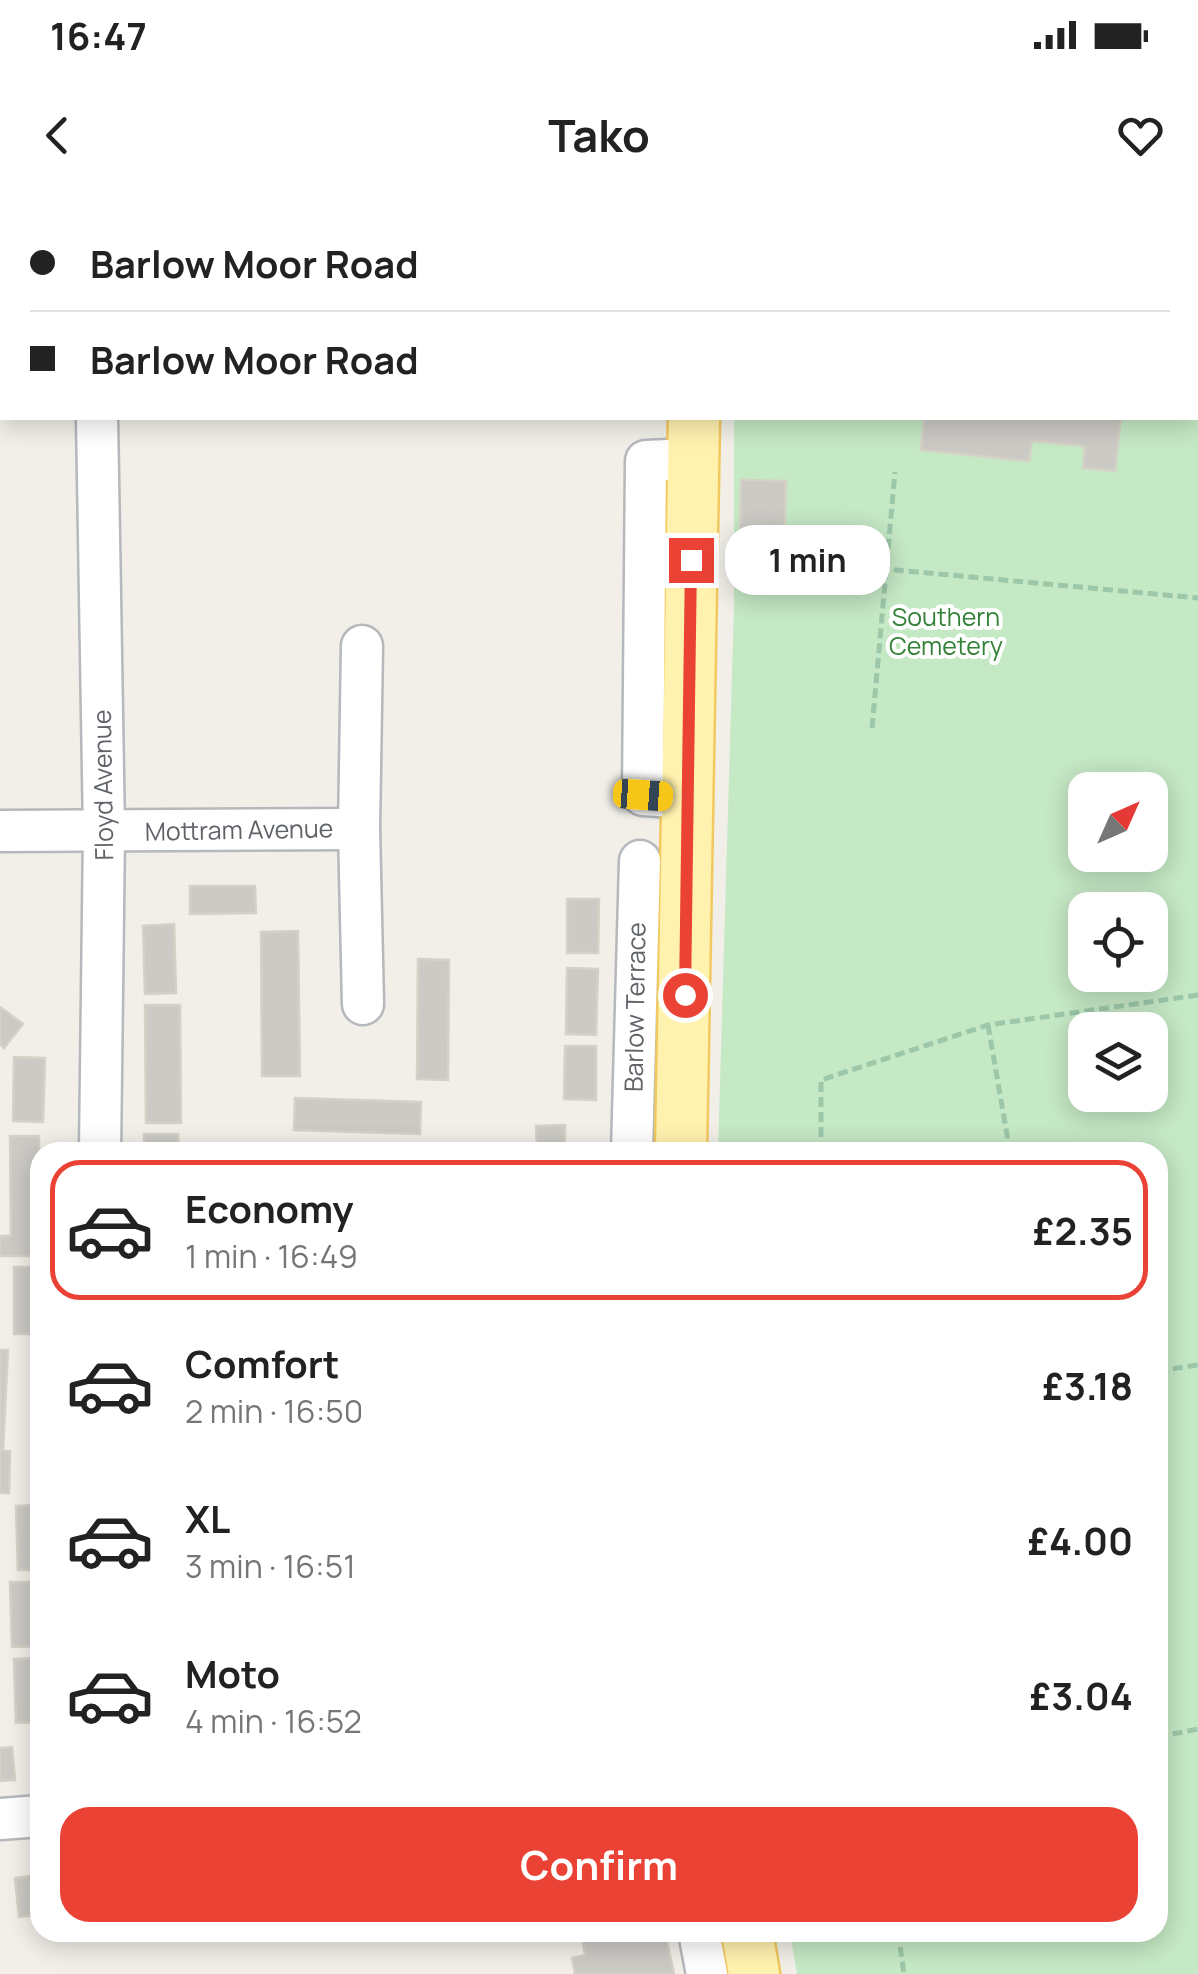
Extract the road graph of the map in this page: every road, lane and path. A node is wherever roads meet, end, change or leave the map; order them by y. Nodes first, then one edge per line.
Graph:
1 (97, 420) edge
2 (693, 438) edge
3 (896, 472) dead end
4 (691, 560) junction
5 (885, 569) junction
6 (1198, 598) edge
7 (362, 646) dead end
8 (872, 728) dead end
9 (690, 798) junction
10 (359, 829) junction
11 (0, 831) edge
12 (104, 832) junction
13 (640, 861) dead end
14 (1198, 994) edge
15 (362, 1004) dead end
16 (988, 1024) junction
17 (100, 1142) edge
18 (632, 1142) edge
19 (681, 1142) edge
20 (820, 1142) edge
21 (1008, 1142) edge
22 (1198, 1364) edge
23 (1168, 1370) edge
24 (1198, 1729) edge
25 (1168, 1736) edge
26 (30, 1817) edge
27 (0, 1820) edge
28 (701, 1942) edge
29 (749, 1942) edge
30 (899, 1942) edge
31 (707, 1974) edge
32 (754, 1974) edge
33 (904, 1974) edge

1 - 12 street, Floyd Avenue
2 - 4 main road
2 - 9 street
3 - 5 path
4 - 5 path
4 - 9 main road
5 - 6 path
5 - 8 path
7 - 10 street
9 - 19 main road
10 - 12 street, Mottram Avenue
10 - 15 street
11 - 12 street, Mottram Avenue
12 - 17 street, Floyd Avenue
13 - 18 street, Barlow Terrace
14 - 16 path
16 - 20 path
16 - 21 path
22 - 23 path
24 - 25 path
26 - 27 street
28 - 31 street
29 - 32 main road
30 - 33 path

